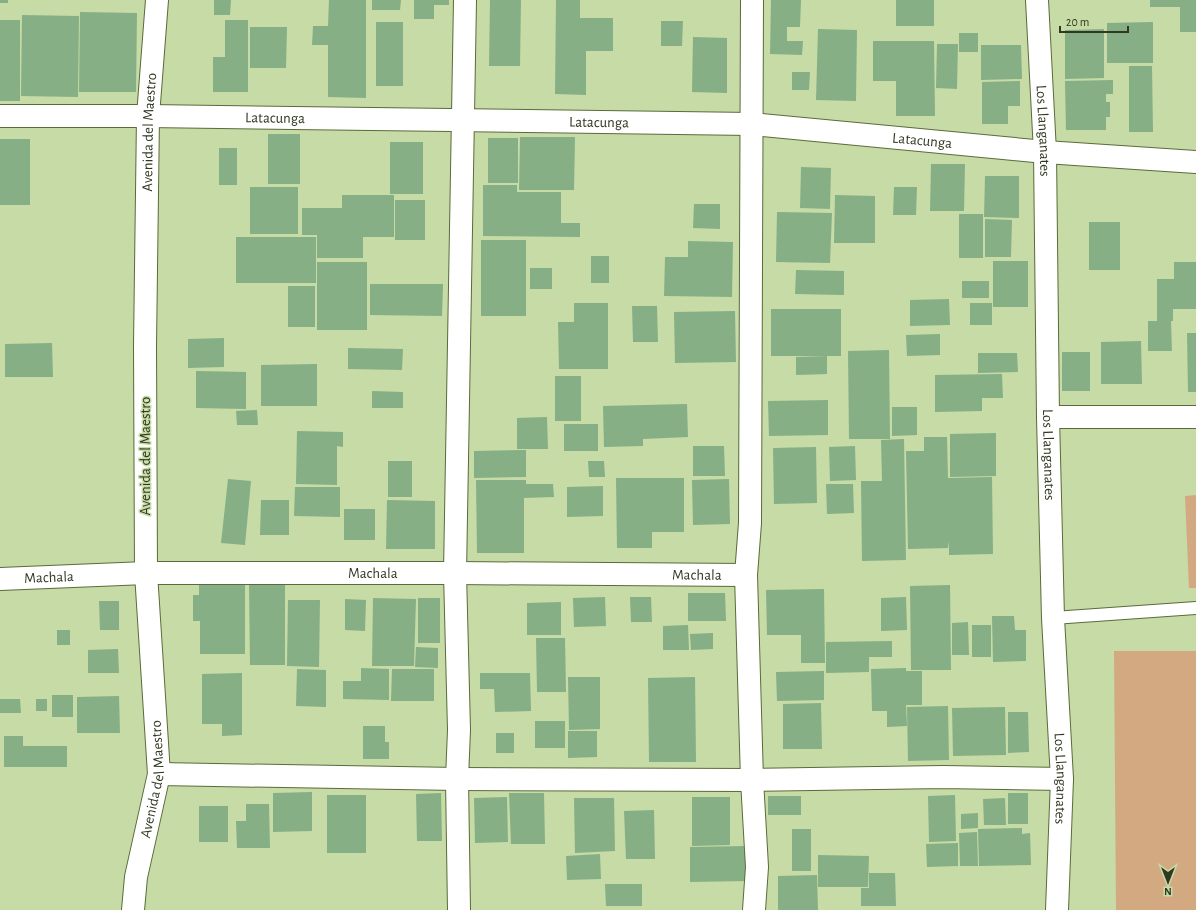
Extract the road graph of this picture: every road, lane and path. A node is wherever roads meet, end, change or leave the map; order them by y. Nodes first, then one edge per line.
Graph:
1 (156, 0) edge
2 (465, 0) edge
3 (752, 0) edge
4 (1037, 0) edge
5 (0, 116) edge
6 (148, 116) junction
7 (462, 120) junction
8 (752, 124) junction
9 (1045, 152) junction
10 (1196, 162) edge
11 (1048, 417) junction
12 (1196, 418) edge
13 (146, 573) junction
14 (455, 573) junction
15 (746, 575) junction
16 (0, 578) edge
17 (1196, 608) edge
18 (1053, 618) junction
19 (159, 774) junction
20 (457, 779) junction
21 (1062, 779) junction
22 (752, 780) junction
23 (133, 910) edge
24 (459, 910) edge
25 (754, 910) edge
26 (1057, 910) edge

1 - 6 street, Avenida del Maestro
2 - 7 street
3 - 8 street
4 - 9 street, Los Llanganates
5 - 6 street, Latacunga
6 - 7 street, Latacunga
6 - 13 street, Avenida del Maestro
7 - 8 street, Latacunga
7 - 14 street
8 - 9 street, Latacunga
8 - 15 street
9 - 10 street, Latacunga
9 - 11 street, Los Llanganates
11 - 12 street
11 - 18 street, Los Llanganates
13 - 14 street, Machala
13 - 16 street, Machala
13 - 19 street, Avenida del Maestro
14 - 15 street, Machala
14 - 20 street
15 - 22 street
17 - 18 lane
18 - 21 street, Los Llanganates
19 - 20 street
19 - 23 street, Avenida del Maestro
20 - 22 street
20 - 24 street
21 - 22 street
21 - 26 street, Los Llanganates
22 - 25 street

